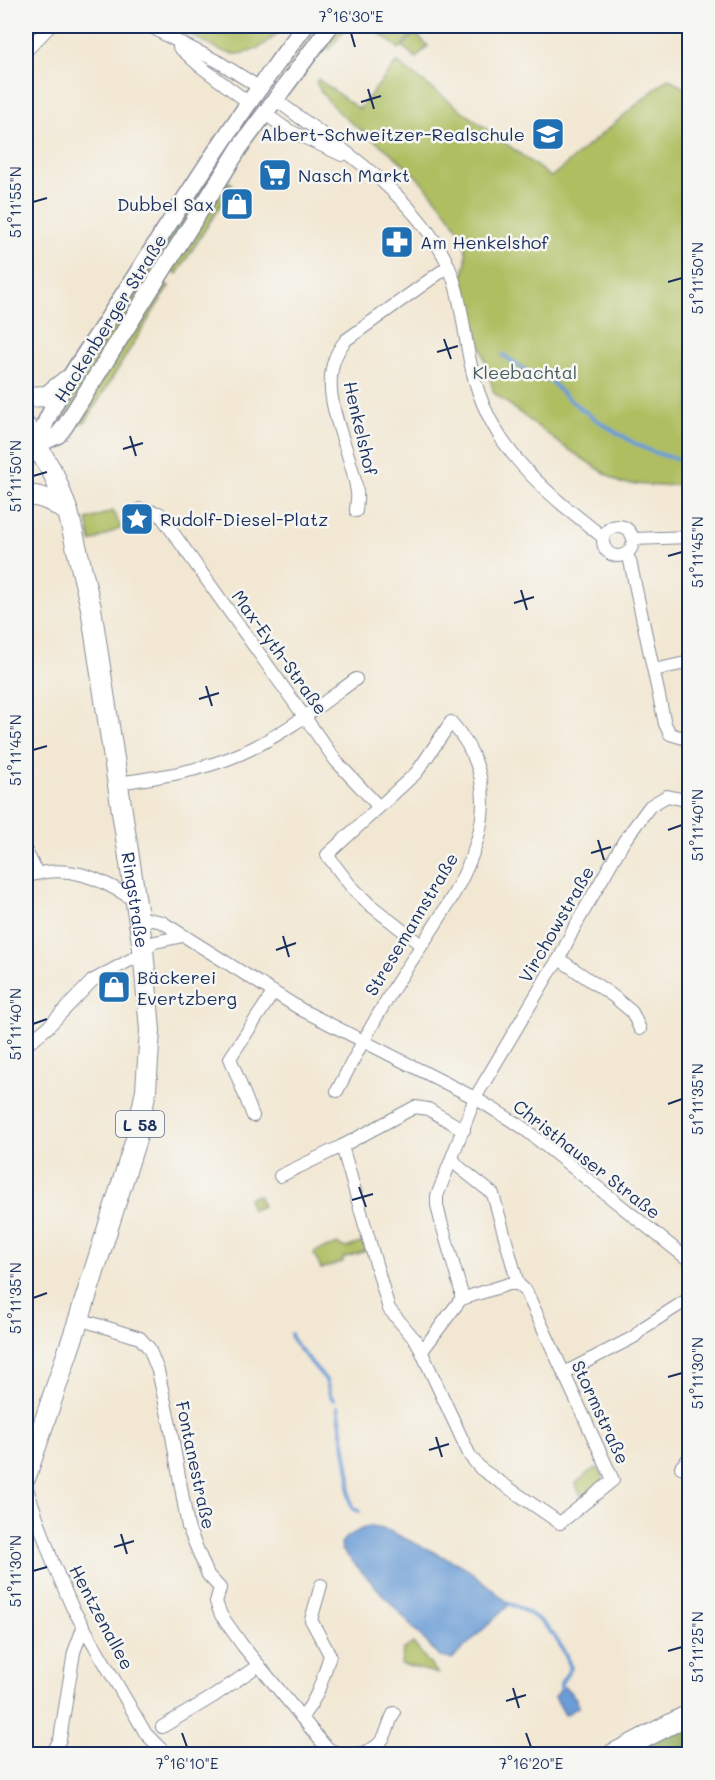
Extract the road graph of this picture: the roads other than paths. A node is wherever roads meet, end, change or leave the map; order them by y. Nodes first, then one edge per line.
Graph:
1 (50, 26) edge
2 (150, 26) edge
3 (305, 26) edge
4 (330, 26) edge
5 (167, 36) junction
6 (26, 51) edge
7 (260, 87) junction
8 (275, 99) junction
9 (249, 103) junction
10 (264, 113) junction
11 (364, 167) junction
12 (449, 266) junction
13 (66, 381) junction
14 (26, 397) edge
15 (26, 427) edge
16 (37, 445) junction
17 (26, 464) edge
18 (26, 496) edge
19 (140, 509) dead end
20 (356, 511) dead end
21 (68, 512) junction
22 (603, 537) junction
23 (690, 537) edge
24 (633, 539) junction
25 (626, 554) junction
26 (690, 662) edge
27 (654, 670) junction
28 (356, 679) dead end
29 (305, 716) junction
30 (690, 740) edge
31 (118, 783) junction
32 (690, 801) edge
33 (379, 807) junction
34 (26, 851) edge
35 (31, 875) edge
36 (134, 900) junction
37 (138, 920) junction
38 (183, 936) junction
39 (421, 945) junction
40 (143, 951) junction
41 (559, 959) junction
42 (273, 993) junction
43 (640, 1029) dead end
44 (363, 1041) junction
45 (26, 1044) edge
46 (337, 1091) dead end
47 (475, 1098) junction
48 (253, 1116) dead end
49 (464, 1130) junction
50 (342, 1146) junction
51 (452, 1158) junction
52 (279, 1176) dead end
53 (690, 1261) edge
54 (518, 1284) junction
55 (690, 1298) edge
56 (460, 1299) junction
57 (79, 1319) junction
58 (422, 1351) junction
59 (564, 1373) junction
60 (26, 1476) edge
61 (26, 1486) edge
62 (321, 1585) dead end
63 (83, 1628) junction
64 (259, 1665) junction
65 (394, 1713) dead end
66 (690, 1713) edge
67 (301, 1717) junction
68 (162, 1727) dead end
69 (52, 1755) edge
70 (166, 1755) edge
71 (613, 1755) edge

1 - 6 street
2 - 5 street
3 - 7 street, Hackenberger Straße
4 - 8 street, Hackenberger Straße
5 - 7 street
5 - 9 street
7 - 8 street
7 - 9 street, Hackenberger Straße
8 - 10 street, Hackenberger Straße
8 - 11 street
9 - 10 street
9 - 13 street, Hackenberger Straße
10 - 11 street
10 - 16 street, Hackenberger Straße
11 - 12 street
12 - 20 street, Henkelshof
12 - 22 street
13 - 14 main road
13 - 16 street, Hackenberger Straße
15 - 16 main road, Ringstraße / L 58
16 - 17 street, Hackenberger Straße
16 - 21 main road, Ringstraße / L 58
18 - 21 main road
19 - 29 street, Max-Eyth-Straße
21 - 31 main road, Ringstraße / L 58
22 - 24 street
22 - 25 street
23 - 24 street
24 - 25 street
25 - 27 street
26 - 27 street
27 - 30 street
28 - 29 street
29 - 31 street
29 - 33 street, Max-Eyth-Straße
31 - 36 main road, Ringstraße / L 58
32 - 41 street, Virchowstraße
33 - 39 street
33 - 39 street, Stresemannstraße
34 - 35 street
35 - 36 street
36 - 37 main road, Ringstraße / L 58
37 - 38 street, Christhauser Straße
37 - 40 main road, Ringstraße / L 58
38 - 40 street
38 - 42 street, Christhauser Straße
39 - 44 street, Stresemannstraße
40 - 45 street
40 - 57 main road, Ringstraße / L 58
41 - 43 street
41 - 47 street, Virchowstraße
42 - 44 street, Christhauser Straße
42 - 48 street
44 - 46 street
44 - 47 street, Christhauser Straße
47 - 49 street
47 - 53 street, Christhauser Straße
49 - 50 street
49 - 51 street
50 - 52 street
50 - 58 street
51 - 54 street, Stormstraße
51 - 56 street
54 - 56 street
54 - 59 street, Stormstraße
55 - 59 street
56 - 58 street
57 - 60 main road, Ringstraße / L 58
57 - 64 street, Fontanestraße
58 - 59 street, Stormstraße
61 - 63 street, Hentzenallee
62 - 67 street
63 - 69 street
63 - 70 street, Hentzenallee
64 - 67 street, Fontanestraße
64 - 68 street
65 - 67 street, Fontanestraße
66 - 71 main road

